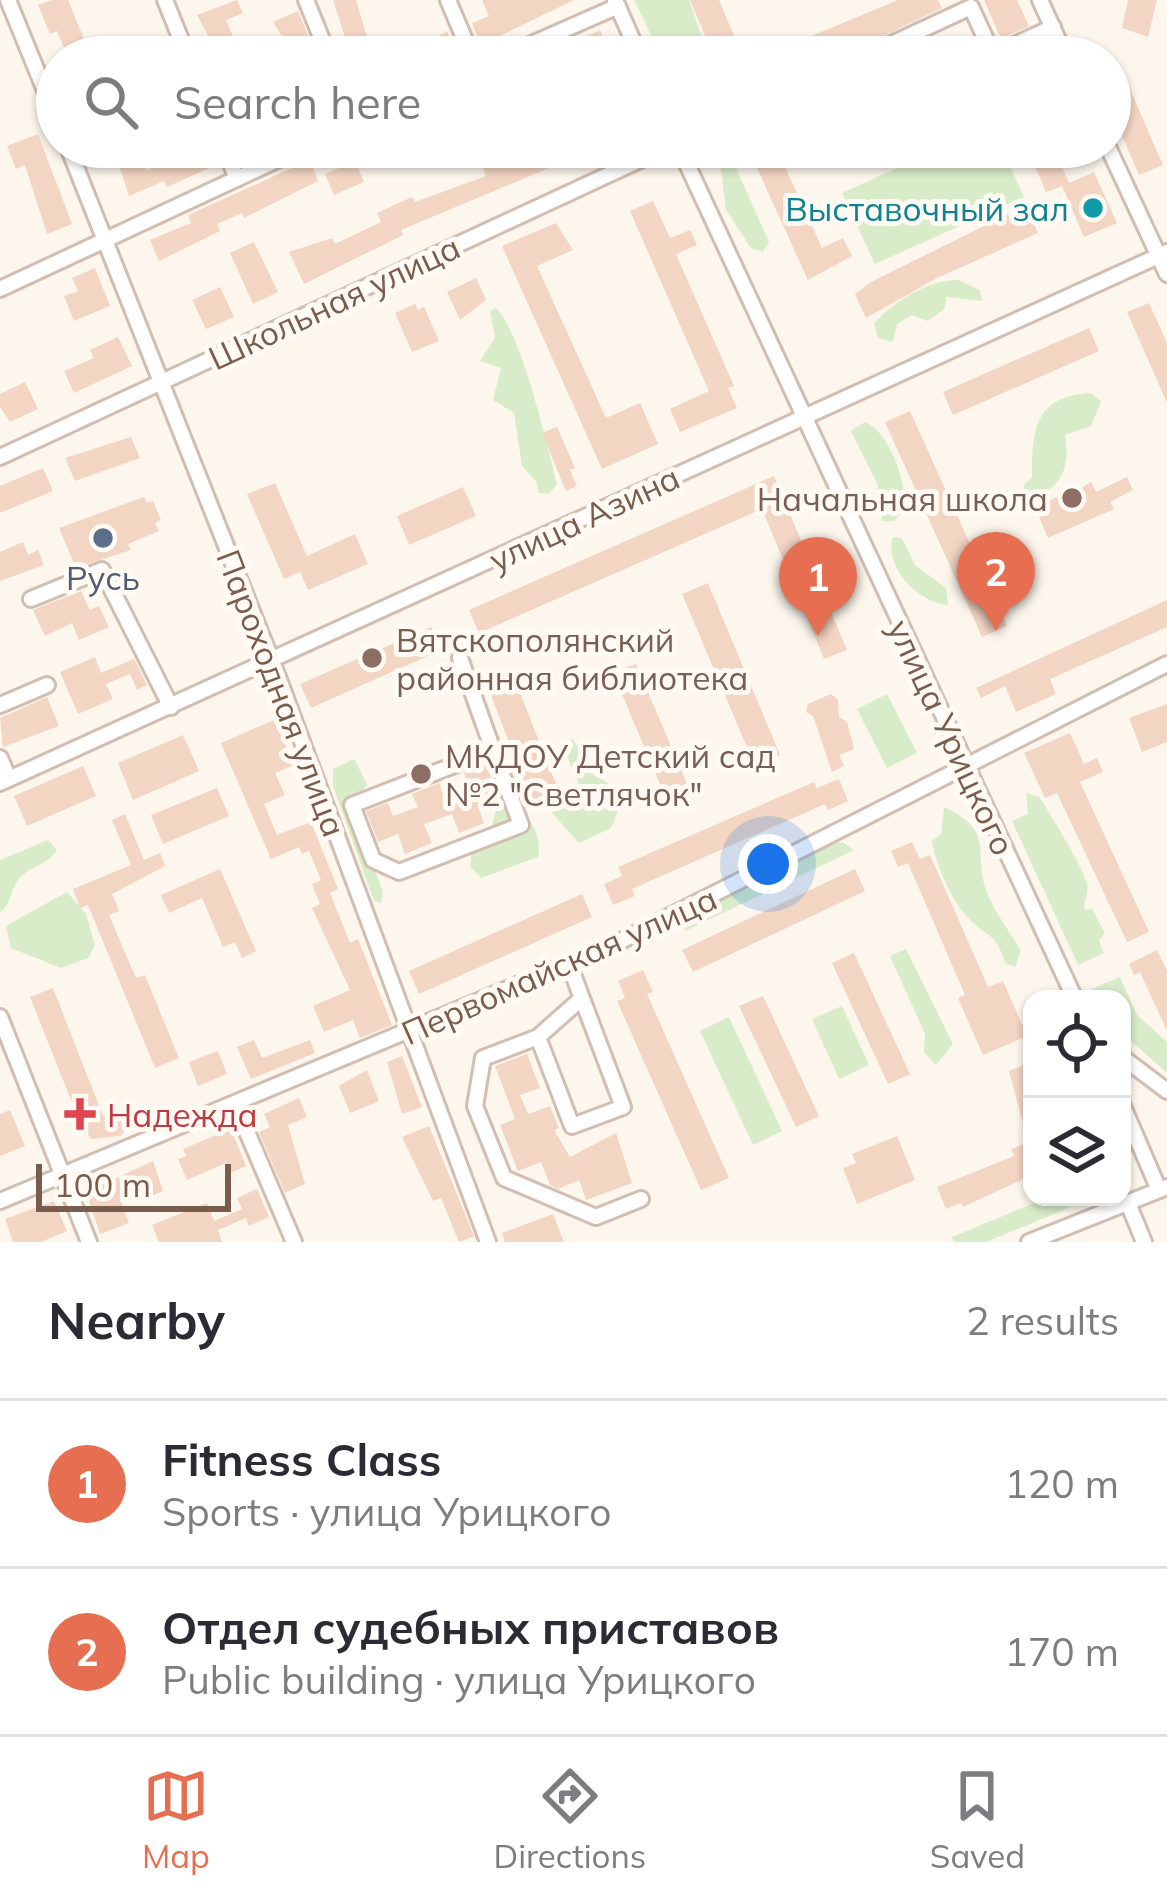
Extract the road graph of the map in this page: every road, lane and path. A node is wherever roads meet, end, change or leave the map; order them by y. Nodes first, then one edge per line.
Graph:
1 (8, 0) edge
2 (165, 0) edge
3 (306, 0) edge
4 (448, 0) edge
5 (1040, 0) edge
6 (616, 3) edge
7 (1053, 27) junction
8 (180, 36) edge
9 (321, 36) edge
10 (463, 36) edge
11 (546, 36) edge
12 (631, 36) edge
13 (908, 36) edge
14 (984, 36) edge
15 (1034, 36) edge
16 (1057, 36) edge
17 (36, 69) edge
18 (77, 168) edge
19 (233, 168) edge
20 (260, 168) edge
21 (623, 168) edge
22 (689, 168) edge
23 (1119, 168) edge
24 (237, 179) junction
25 (106, 239) junction
26 (1163, 254) edge
27 (1167, 274) edge
28 (0, 289) edge
29 (160, 382) junction
30 (804, 416) junction
31 (0, 457) edge
32 (31, 598) dead end
33 (460, 658) dead end
34 (272, 662) junction
35 (1167, 664) edge
36 (47, 685) dead end
37 (0, 705) edge
38 (171, 707) junction
39 (493, 750) junction
40 (0, 758) edge
41 (967, 768) junction
42 (4, 781) edge
43 (569, 964) junction
44 (1071, 990) edge
45 (582, 998) junction
46 (0, 1018) edge
47 (407, 1034) junction
48 (538, 1037) junction
49 (1131, 1065) edge
50 (1167, 1091) edge
51 (236, 1106) junction
52 (1131, 1123) edge
53 (63, 1176) junction
54 (1163, 1189) edge
55 (641, 1199) dead end
56 (0, 1201) edge
57 (1131, 1202) edge
58 (1120, 1206) edge
59 (1129, 1206) edge
60 (89, 1242) edge
61 (294, 1242) edge
62 (488, 1242) edge
63 (1029, 1242) edge
64 (1144, 1242) edge

1 - 17 street
2 - 8 street
3 - 9 street
4 - 10 street
5 - 7 street
6 - 11 street
6 - 12 street
7 - 15 street
7 - 16 street
13 - 14 street
18 - 25 street, Пароходная улица
19 - 24 street
20 - 24 street
21 - 29 street, Школьная улица
22 - 30 street, улица Урицкого
23 - 26 street
24 - 25 street
25 - 28 street
25 - 29 street, Пароходная улица
26 - 27 street
26 - 30 street, улица Азина
29 - 31 street, Школьная улица
29 - 34 street, Пароходная улица
30 - 34 street, улица Азина
30 - 41 street, улица Урицкого
32 - 38 street
33 - 39 street
34 - 38 street, улица Азина
34 - 47 street, Пароходная улица
35 - 41 street, Первомайская улица
36 - 37 street
38 - 42 street, улица Азина
39 - 39 street
40 - 42 street
41 - 43 street, Первомайская улица
41 - 44 street, улица Урицкого
43 - 45 street
43 - 47 street, Первомайская улица
45 - 48 street
45 - 48 street
46 - 53 street
47 - 51 street, Первомайская улица
47 - 62 street, Пароходная улица
48 - 55 street
49 - 50 street
51 - 53 street, Первомайская улица
51 - 61 street
52 - 54 street
53 - 56 street, Первомайская улица
53 - 60 street
54 - 57 street
58 - 63 street
59 - 64 street

